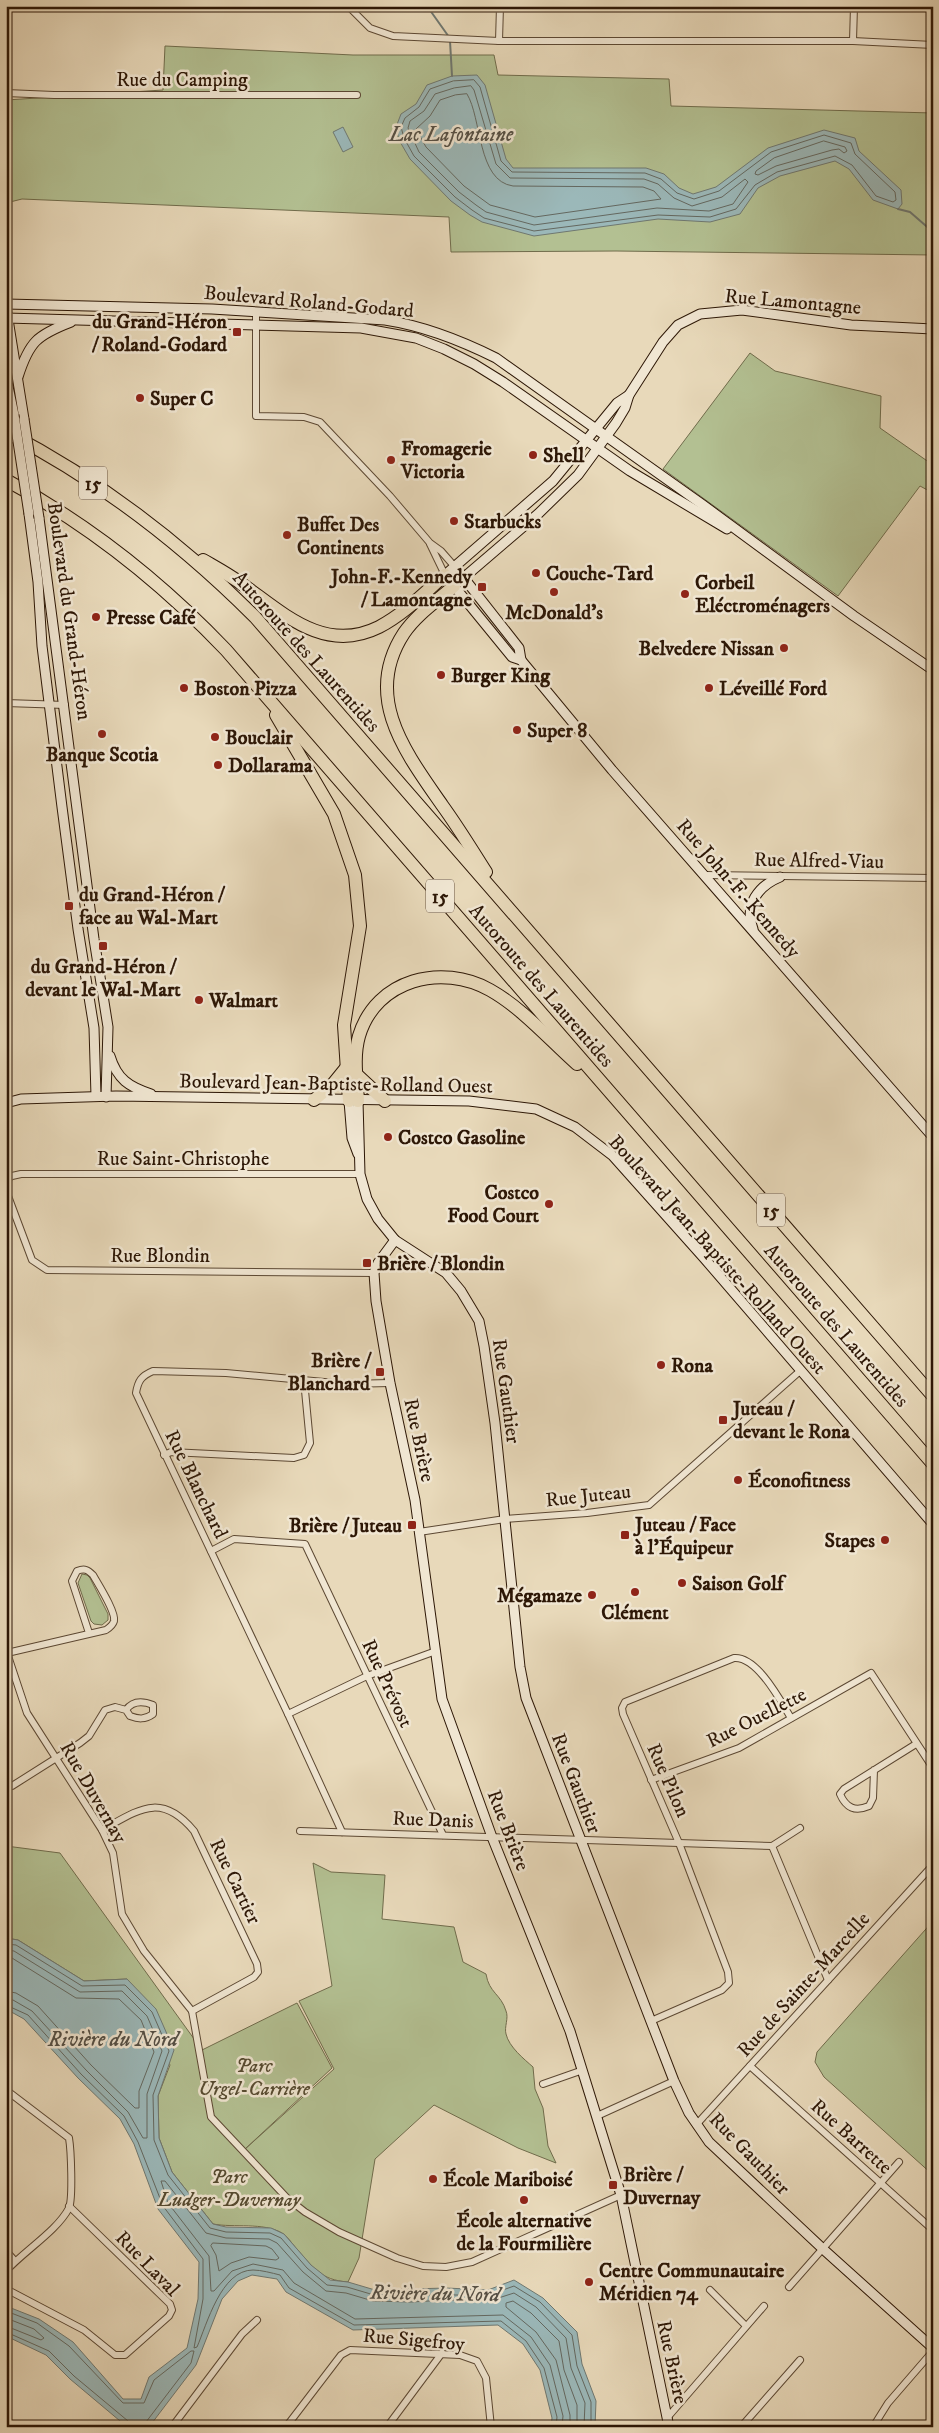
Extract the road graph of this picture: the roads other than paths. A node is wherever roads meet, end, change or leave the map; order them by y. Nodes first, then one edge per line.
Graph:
1 (348, 6) edge
2 (500, 6) edge
3 (854, 6) edge
4 (853, 40) junction
5 (499, 41) junction
6 (933, 45) edge
7 (6, 93) edge
8 (357, 95) dead end
9 (6, 304) edge
10 (256, 312) junction
11 (7, 315) edge
12 (76, 320) junction
13 (256, 325) junction
14 (933, 329) edge
15 (6, 377) edge
16 (18, 378) junction
17 (629, 395) junction
18 (596, 431) junction
19 (6, 432) edge
20 (606, 438) junction
21 (587, 442) junction
22 (598, 449) junction
23 (6, 480) edge
24 (175, 543) junction
25 (430, 543) junction
26 (753, 544) junction
27 (450, 571) junction
28 (464, 577) junction
29 (454, 586) junction
30 (521, 660) junction
31 (933, 670) edge
32 (260, 688) junction
33 (6, 704) edge
34 (50, 704) junction
35 (65, 705) junction
36 (705, 875) junction
37 (780, 877) junction
38 (933, 878) edge
39 (514, 914) junction
40 (754, 932) junction
41 (108, 1049) junction
42 (346, 1068) junction
43 (357, 1075) junction
44 (96, 1096) junction
45 (106, 1097) junction
46 (161, 1097) junction
47 (314, 1100) junction
48 (354, 1101) junction
49 (386, 1101) junction
50 (6, 1103) edge
51 (620, 1103) junction
52 (933, 1137) edge
53 (360, 1174) junction
54 (6, 1181) edge
55 (395, 1240) junction
56 (374, 1273) junction
57 (800, 1371) junction
58 (304, 1380) junction
59 (390, 1383) junction
60 (933, 1396) edge
61 (164, 1455) junction
62 (933, 1464) edge
63 (505, 1519) junction
64 (933, 1524) edge
65 (419, 1532) junction
66 (211, 1551) junction
67 (89, 1633) junction
68 (436, 1651) junction
69 (7, 1652) edge
70 (367, 1676) junction
71 (126, 1710) dead end
72 (288, 1714) junction
73 (791, 1718) junction
74 (916, 1744) junction
75 (56, 1758) junction
76 (933, 1768) edge
77 (874, 1770) junction
78 (651, 1780) junction
79 (6, 1787) edge
80 (800, 1828) dead end
81 (102, 1830) junction
82 (300, 1831) dead end
83 (342, 1832) junction
84 (443, 1835) junction
85 (492, 1837) junction
86 (580, 1840) junction
87 (679, 1843) junction
88 (772, 1846) junction
89 (933, 1865) edge
90 (828, 1980) junction
91 (192, 2011) junction
92 (651, 2020) junction
93 (750, 2066) junction
94 (583, 2070) junction
95 (674, 2081) junction
96 (543, 2084) dead end
97 (6, 2090) edge
98 (597, 2116) junction
99 (696, 2125) junction
100 (899, 2162) dead end
101 (880, 2184) junction
102 (621, 2196) junction
103 (69, 2206) junction
104 (933, 2230) edge
105 (823, 2249) junction
106 (6, 2251) edge
107 (15, 2261) junction
108 (6, 2272) edge
109 (789, 2287) dead end
110 (6, 2289) edge
111 (710, 2290) dead end
112 (764, 2306) dead end
113 (257, 2320) dead end
114 (746, 2326) junction
115 (933, 2349) edge
116 (442, 2354) junction
117 (800, 2360) dead end
118 (668, 2422) edge
119 (172, 2427) edge
120 (286, 2427) edge
121 (387, 2427) edge
122 (491, 2427) edge
123 (741, 2427) edge
124 (873, 2427) edge

1 - 5 street
2 - 5 street
3 - 4 street
4 - 5 street
4 - 6 street
7 - 8 street, Rue du Camping
9 - 10 street, Boulevard Roland-Godard
10 - 13 street, Rue John-F.-Kennedy
10 - 18 street, Boulevard Roland-Godard
11 - 12 street, Boulevard Roland-Godard
11 - 16 street, Boulevard du Grand-Héron
12 - 13 street, Boulevard Roland-Godard
12 - 16 street
13 - 21 street, Boulevard Roland-Godard
13 - 25 street, Rue John-F.-Kennedy
14 - 17 street, Rue Lamontagne
15 - 34 street, Boulevard du Grand-Héron, bridge
16 - 35 street, Boulevard du Grand-Héron, bridge
17 - 18 street, Rue Lamontagne
17 - 20 street, Rue Lamontagne
18 - 20 street, Boulevard Roland-Godard
18 - 21 street, Rue Lamontagne
19 - 24 highway, Autoroute des Laurentides / 15
20 - 22 street, Rue Lamontagne
20 - 26 street, Boulevard Roland-Godard
21 - 22 street, Boulevard Roland-Godard
21 - 27 street, Rue Lamontagne
22 - 26 street, Boulevard Roland-Godard
22 - 28 street, Rue Lamontagne
23 - 32 highway, Autoroute des Laurentides / 15
24 - 27 highway
24 - 39 highway, Autoroute des Laurentides / 15
25 - 27 street, Rue John-F.-Kennedy
25 - 27 street, Rue John-F.-Kennedy
26 - 31 street, Boulevard Roland-Godard
27 - 28 street, Rue John-F.-Kennedy
27 - 29 street, Rue John-F.-Kennedy
28 - 29 street, Rue Lamontagne
28 - 30 street, Rue John-F.-Kennedy
29 - 30 street, Rue John-F.-Kennedy
29 - 39 highway
30 - 36 street, Rue John-F.-Kennedy
32 - 42 highway
32 - 51 highway, Autoroute des Laurentides / 15
33 - 34 street
34 - 35 street
34 - 44 street, Boulevard du Grand-Héron
35 - 41 street, Boulevard du Grand-Héron
36 - 37 street, Rue Alfred-Viau
36 - 40 street, Rue John-F.-Kennedy
37 - 38 street, Rue Alfred-Viau
37 - 40 street
39 - 60 highway, Autoroute des Laurentides / 15
40 - 52 street, Rue John-F.-Kennedy
41 - 45 street, Boulevard du Grand-Héron
41 - 46 street
42 - 47 highway
42 - 48 highway
43 - 48 highway
43 - 49 highway
43 - 51 highway
44 - 45 street, Boulevard Jean-Baptiste-Rolland Ouest
44 - 50 street, Boulevard Jean-Baptiste-Rolland Ouest
45 - 46 street, Boulevard Jean-Baptiste-Rolland Ouest
46 - 47 street, Boulevard Jean-Baptiste-Rolland Ouest
47 - 48 street, Boulevard Jean-Baptiste-Rolland Ouest
48 - 49 street, Boulevard Jean-Baptiste-Rolland Ouest
48 - 53 street, Rue Gauthier
49 - 57 street, Boulevard Jean-Baptiste-Rolland Ouest
51 - 62 highway, Autoroute des Laurentides / 15
53 - 54 street, Rue Saint-Christophe
53 - 55 street, Rue Gauthier
54 - 56 street, Rue Blondin
55 - 56 street
55 - 63 street, Rue Gauthier
56 - 59 street, Rue Brière
57 - 63 street, Rue Juteau
57 - 64 street, Boulevard Jean-Baptiste-Rolland Ouest
58 - 59 street, Rue Blanchard
58 - 61 street
58 - 61 street, Rue Blanchard
59 - 65 street, Rue Brière
61 - 66 street, Rue Blanchard
63 - 65 street, Rue Juteau
63 - 86 street, Rue Gauthier
65 - 68 street, Rue Brière
66 - 70 street, Rue Prévost
66 - 72 street, Rue Blanchard
67 - 67 street
67 - 69 street
68 - 70 street
68 - 85 street, Rue Brière
69 - 75 street, Rue Duvernay
70 - 72 street
70 - 84 street, Rue Prévost
71 - 75 street
72 - 83 street, Rue Blanchard
73 - 74 street, Rue Ouellette
73 - 78 street, Rue Ouellette
73 - 78 street, Rue Pilon
74 - 76 street
74 - 77 street
75 - 79 street
75 - 81 street, Rue Duvernay
77 - 77 street
78 - 87 street, Rue Pilon
80 - 88 street
81 - 91 street, Rue Duvernay
81 - 91 street, Rue Cartier
82 - 83 street, Rue Danis
83 - 84 street, Rue Danis
84 - 85 street, Rue Danis
85 - 86 street, Rue Danis
85 - 94 street, Rue Brière
86 - 87 street, Rue Danis
86 - 92 street, Rue Gauthier
87 - 88 street, Rue Danis
87 - 92 street, Rue Pilon
88 - 90 street
89 - 90 street, Rue de Sainte-Marcelle
90 - 93 street, Rue de Sainte-Marcelle
91 - 102 street, Rue Duvernay
92 - 95 street, Rue Gauthier
93 - 99 street, Rue de Sainte-Marcelle
93 - 101 street, Rue Barrette
94 - 96 street
94 - 98 street, Rue Brière
95 - 98 street
95 - 99 street, Rue Gauthier
97 - 103 street
98 - 102 street, Rue Brière
99 - 105 street, Rue Gauthier
100 - 101 street
101 - 104 street, Rue Barrette
101 - 105 street
102 - 118 street, Rue Brière
103 - 107 street
103 - 110 street, Rue Laval
105 - 109 street
105 - 115 street, Rue Gauthier
106 - 107 street
107 - 108 street
111 - 114 street
112 - 114 street
113 - 119 street
114 - 118 street
115 - 124 street
116 - 120 street, Rue Sigefroy
116 - 121 street
116 - 122 street, Rue Sigefroy
117 - 123 street

